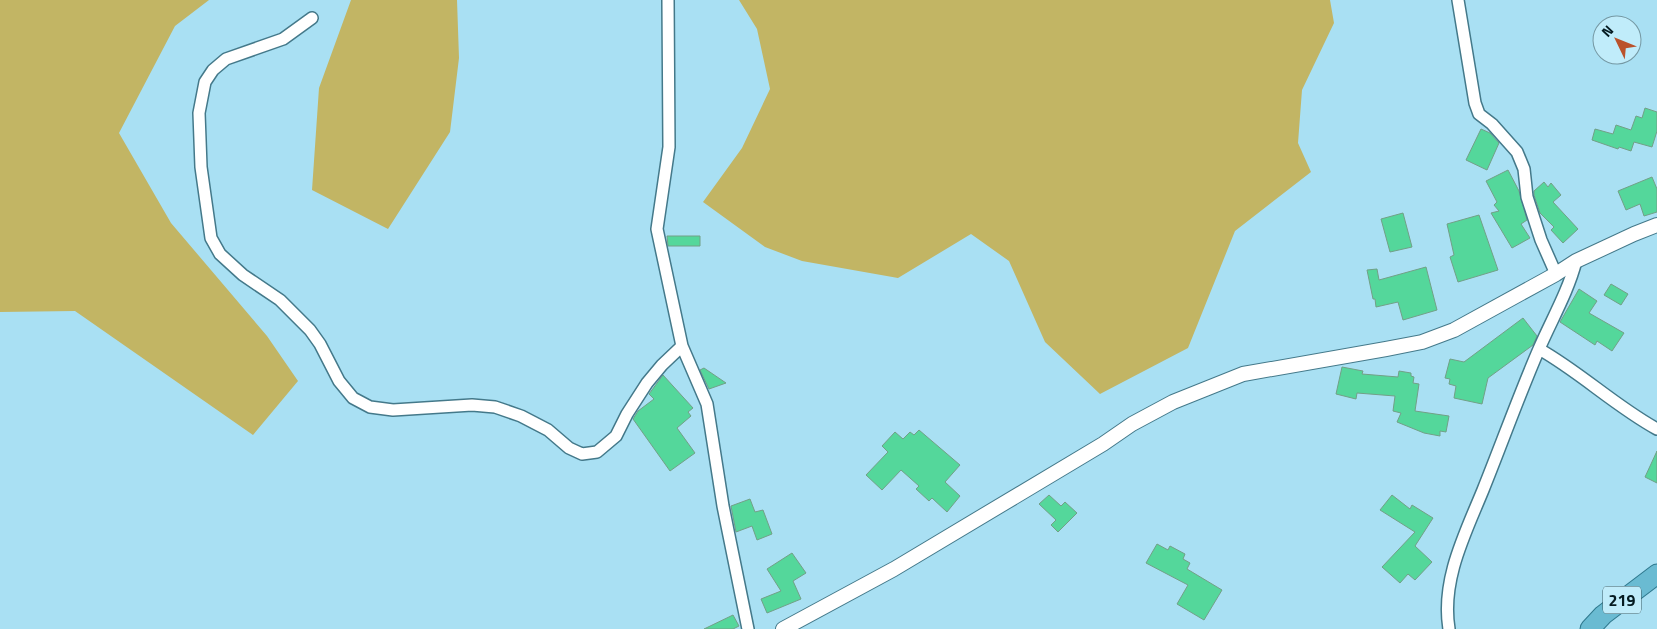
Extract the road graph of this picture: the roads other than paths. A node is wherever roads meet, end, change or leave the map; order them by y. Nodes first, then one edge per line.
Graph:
1 (668, 0) edge
2 (1458, 0) edge
3 (312, 18) dead end
4 (1657, 225) edge
5 (1576, 261) junction
6 (1556, 274) junction
7 (682, 346) junction
8 (1539, 349) junction
9 (1657, 429) edge
10 (1657, 574) edge
11 (748, 629) edge
12 (782, 629) edge
13 (1449, 629) edge
14 (1590, 629) edge

1 - 7 street
2 - 6 street
3 - 7 street
4 - 5 street
5 - 6 street
5 - 8 street
6 - 12 street
7 - 11 street
8 - 9 street
8 - 13 street
10 - 14 highway, 219

